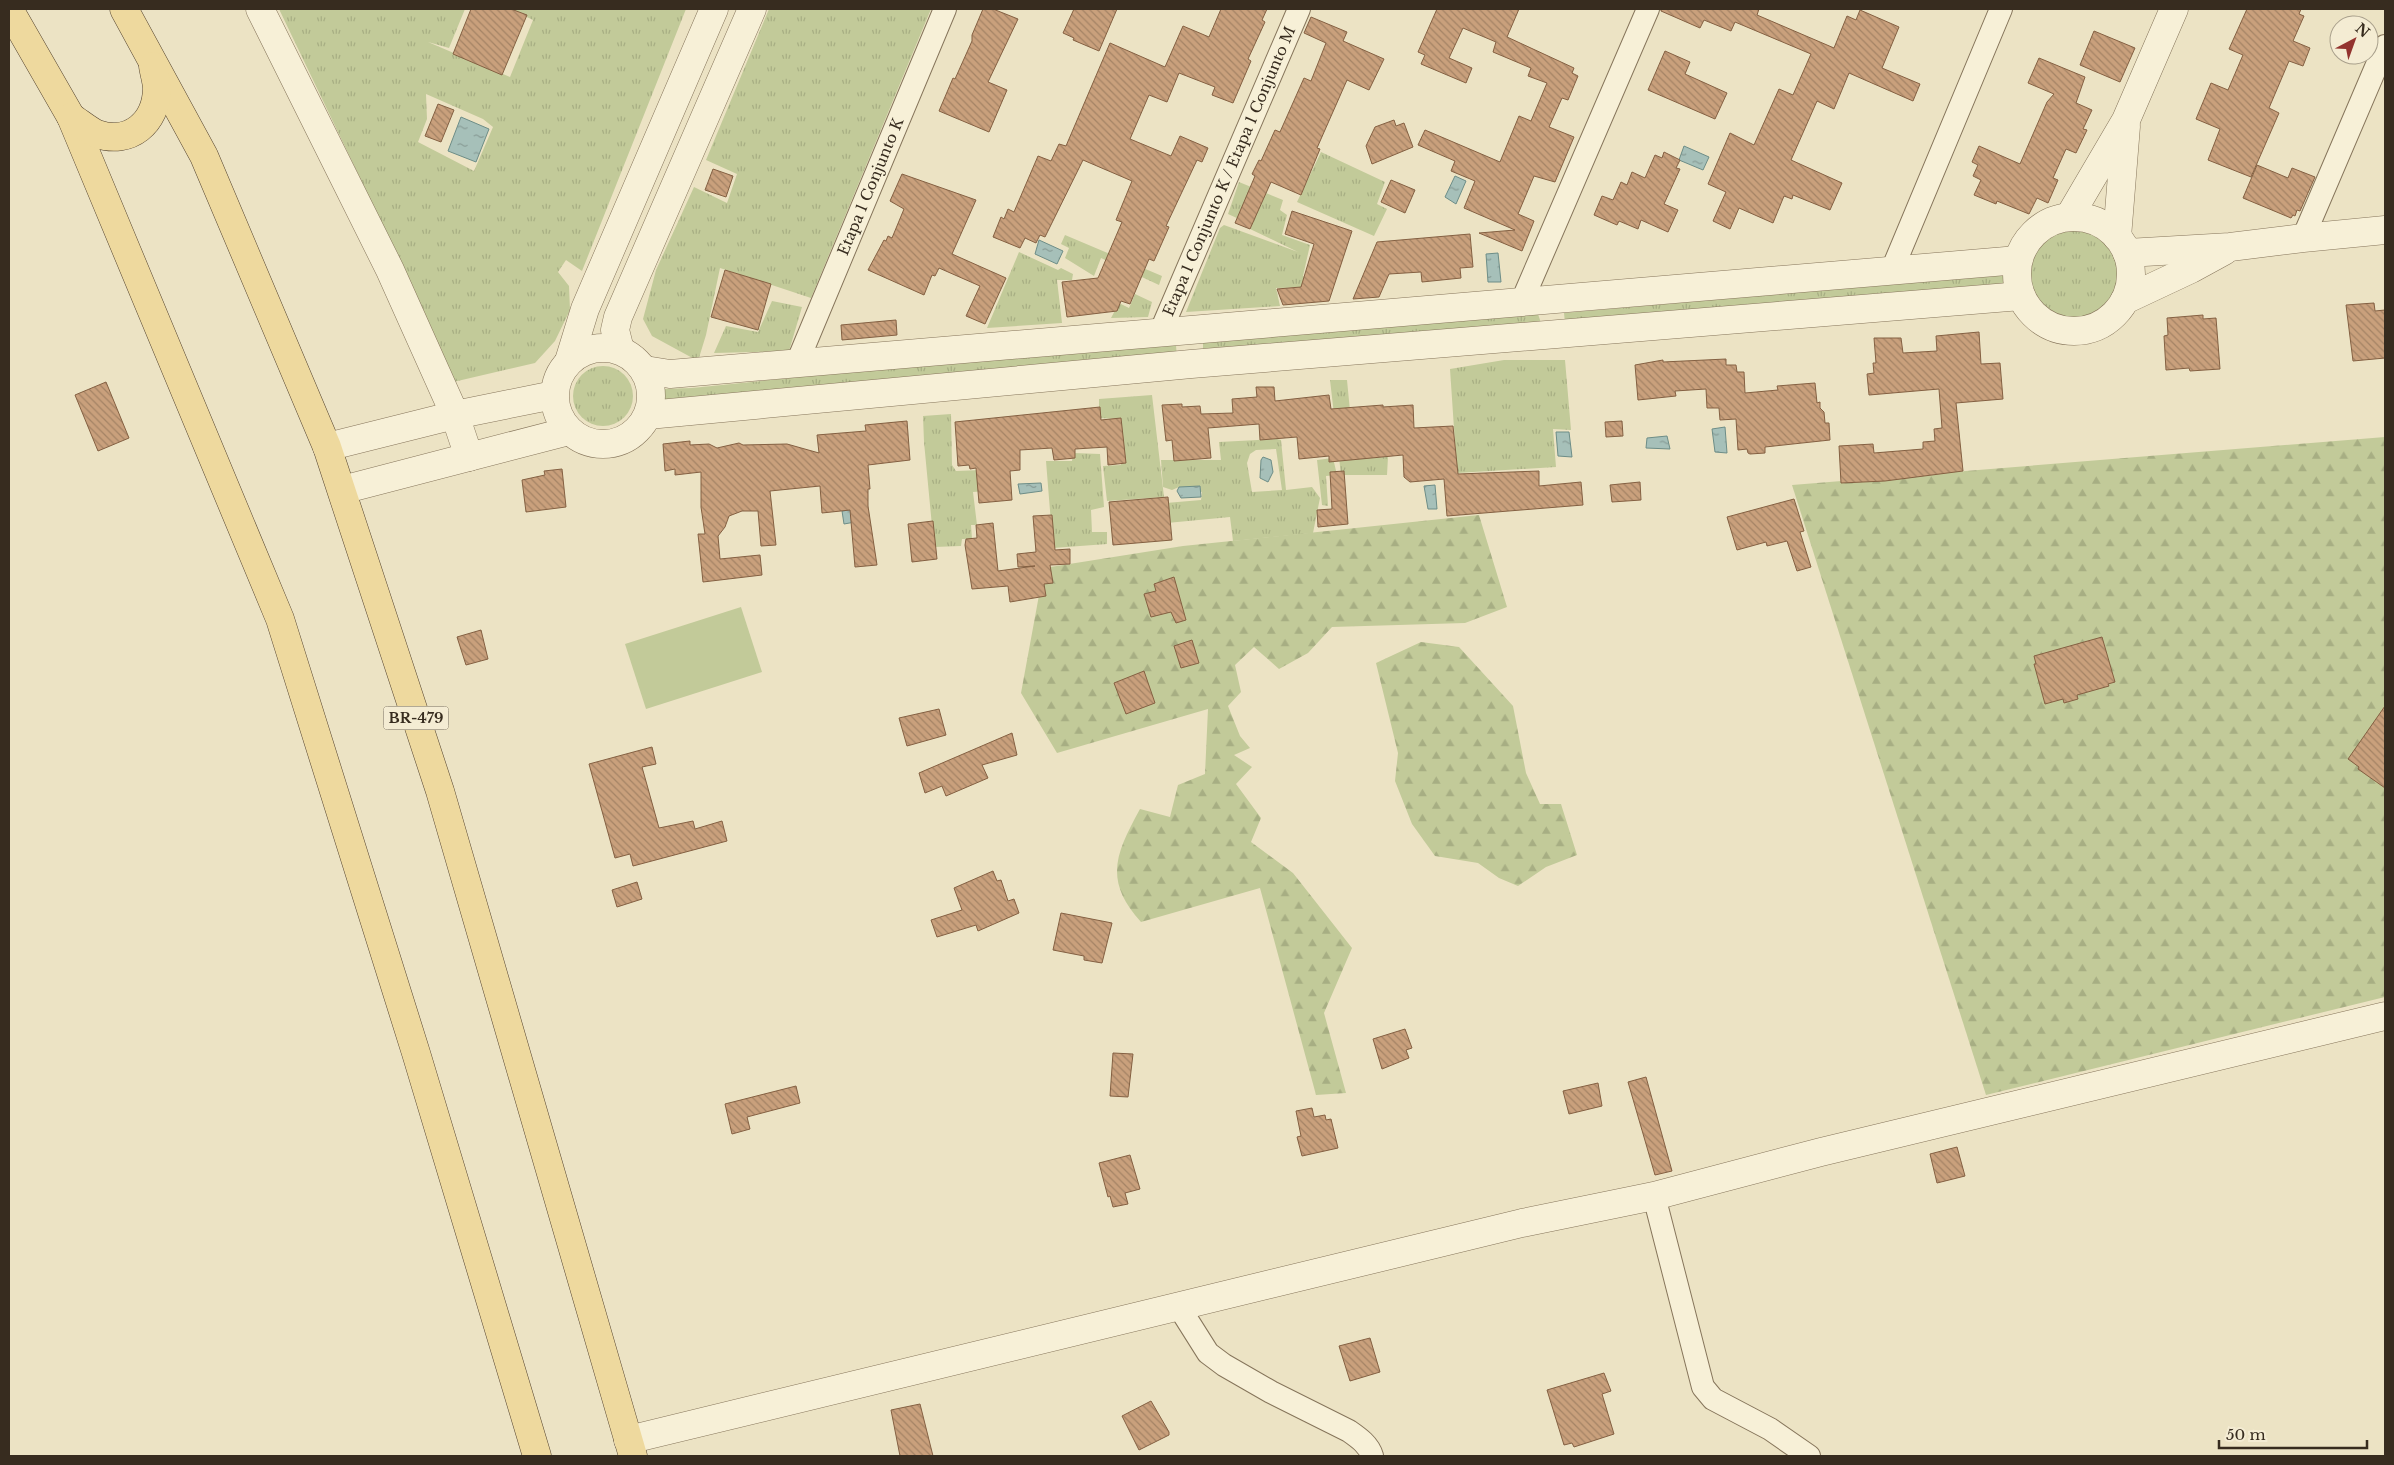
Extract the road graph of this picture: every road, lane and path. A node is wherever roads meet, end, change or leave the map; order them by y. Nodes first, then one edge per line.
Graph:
1 (9, 9) edge
2 (124, 9) edge
3 (260, 9) edge
4 (714, 9) edge
5 (752, 9) edge
6 (945, 9) edge
7 (1299, 9) edge
8 (1648, 9) edge
9 (2001, 9) edge
10 (2174, 9) edge
11 (2385, 46) edge
12 (151, 57) junction
13 (71, 117) junction
14 (2126, 120) junction
15 (2069, 217) junction
16 (2385, 230) edge
17 (2303, 238) junction
18 (2122, 245) junction
19 (2230, 248) junction
20 (2018, 260) junction
21 (1892, 270) junction
22 (2021, 296) junction
23 (1551, 298) junction
24 (2125, 300) junction
25 (1522, 301) junction
26 (1189, 332) junction
27 (1160, 333) junction
28 (1555, 334) junction
29 (620, 350) junction
30 (569, 361) junction
31 (796, 363) junction
32 (1191, 364) junction
33 (645, 370) junction
34 (554, 395) junction
35 (455, 415) junction
36 (648, 416) junction
37 (569, 431) junction
38 (328, 447) junction
39 (469, 457) junction
40 (342, 490) junction
41 (2385, 1016) edge
42 (1654, 1196) junction
43 (1179, 1307) junction
44 (631, 1448) edge
45 (537, 1456) edge
46 (1372, 1456) edge
47 (1809, 1456) edge

1 - 13 main road
2 - 12 main road, BR-479
3 - 35 street
4 - 30 street
5 - 29 street
6 - 31 street, Etapa 1 Conjunto K
7 - 27 street, Etapa 1 Conjunto K / Etapa 1 Conjunto M
8 - 25 street
9 - 21 street
10 - 14 street
11 - 17 street
12 - 13 main road
12 - 38 main road, BR-479
13 - 45 main road
14 - 15 street
14 - 18 street
15 - 18 street
15 - 20 street
16 - 17 street
17 - 19 street
18 - 19 street
18 - 24 street
19 - 24 street
20 - 21 street
20 - 22 street
21 - 23 street
22 - 24 street
22 - 28 street
23 - 25 street
23 - 28 street
25 - 26 street
26 - 27 street
26 - 32 street
27 - 31 street
28 - 32 street
29 - 30 street
29 - 33 street
30 - 34 street
31 - 33 street
32 - 36 street
33 - 36 street
34 - 35 street
34 - 37 street
35 - 38 street
35 - 39 street
36 - 37 street
37 - 39 street
38 - 40 main road, BR-479
39 - 40 street
40 - 44 main road, BR-479
41 - 42 street
42 - 43 street
42 - 47 street
43 - 44 street
43 - 46 street

